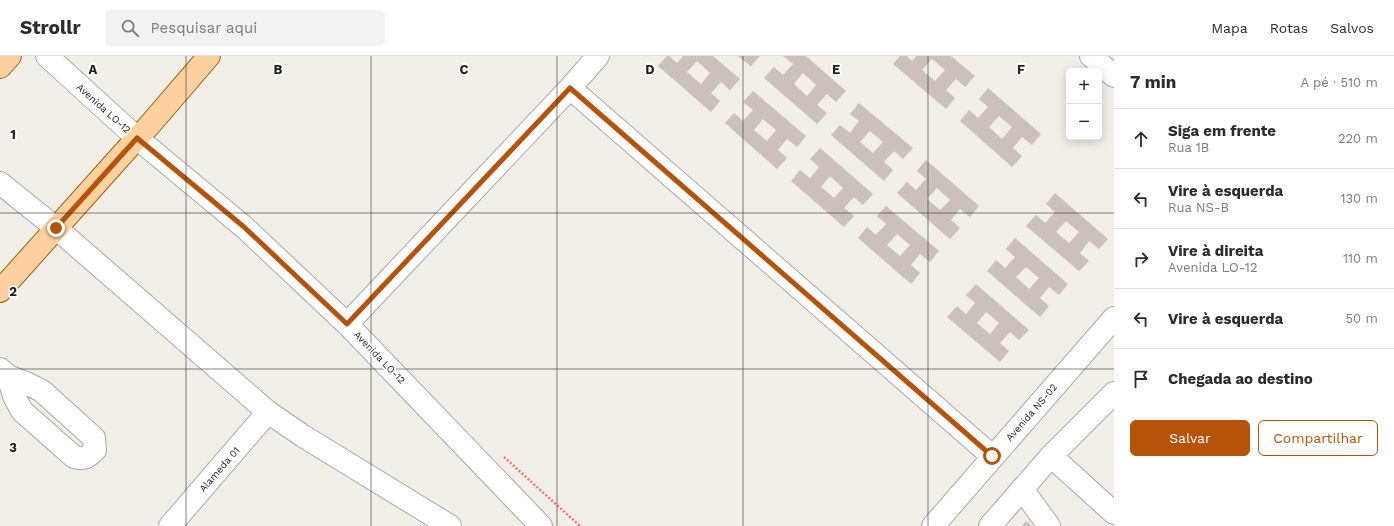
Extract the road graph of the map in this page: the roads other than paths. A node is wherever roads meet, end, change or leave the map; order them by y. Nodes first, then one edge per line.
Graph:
1 (10, 56) edge
2 (47, 56) edge
3 (209, 56) edge
4 (598, 56) edge
5 (1091, 56) edge
6 (0, 68) edge
7 (1114, 76) edge
8 (570, 88) junction
9 (137, 138) junction
10 (0, 184) edge
11 (56, 228) junction
12 (0, 291) edge
13 (1114, 318) edge
14 (347, 324) junction
15 (1114, 393) edge
16 (268, 412) junction
17 (992, 456) junction
18 (1051, 456) junction
19 (1022, 489) junction
20 (1114, 513) edge
21 (170, 526) edge
22 (450, 526) edge
23 (541, 526) edge
24 (933, 526) edge
25 (990, 526) edge
26 (1049, 526) edge

1 - 6 main road
2 - 9 street, Avenida LO-12
3 - 9 main road
4 - 8 street
5 - 7 street
8 - 14 street
8 - 17 street
9 - 11 main road
9 - 14 street, Avenida LO-12
10 - 11 street
11 - 12 main road
11 - 16 street
13 - 17 street, Avenida NS-02
14 - 23 street, Avenida LO-12
15 - 18 street
16 - 21 street, Alameda 01
16 - 22 street
17 - 24 street, Avenida NS-02
18 - 19 street
18 - 20 street
19 - 25 street
19 - 26 street

